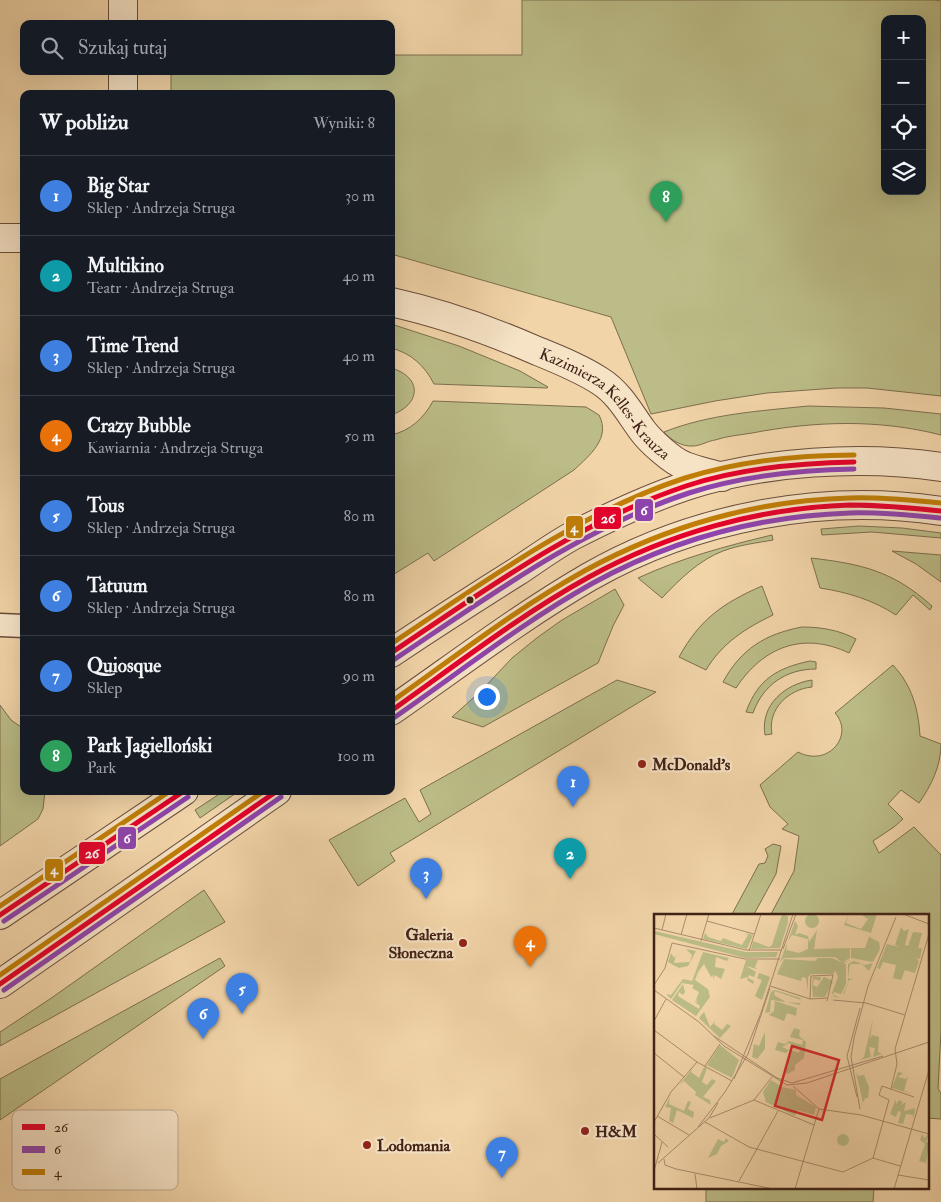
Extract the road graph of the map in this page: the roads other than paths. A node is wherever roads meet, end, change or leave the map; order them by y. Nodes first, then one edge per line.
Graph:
1 (123, 0) edge
2 (123, 20) edge
3 (123, 75) edge
4 (123, 90) edge
5 (0, 238) edge
6 (20, 238) edge
7 (395, 303) edge
8 (941, 466) edge
9 (722, 477) junction
10 (941, 511) edge
11 (0, 626) edge
12 (20, 626) edge
13 (395, 650) edge
14 (395, 708) edge
15 (178, 795) edge
16 (271, 795) edge
17 (0, 915) edge
18 (0, 984) edge

1 - 2 street
3 - 4 street
5 - 6 street
7 - 9 street, Kazimierza Kelles-Krauza
8 - 9 street, Kazimierza Kelles-Krauza
9 - 13 street
10 - 14 street
11 - 12 street
15 - 17 street
16 - 18 street

